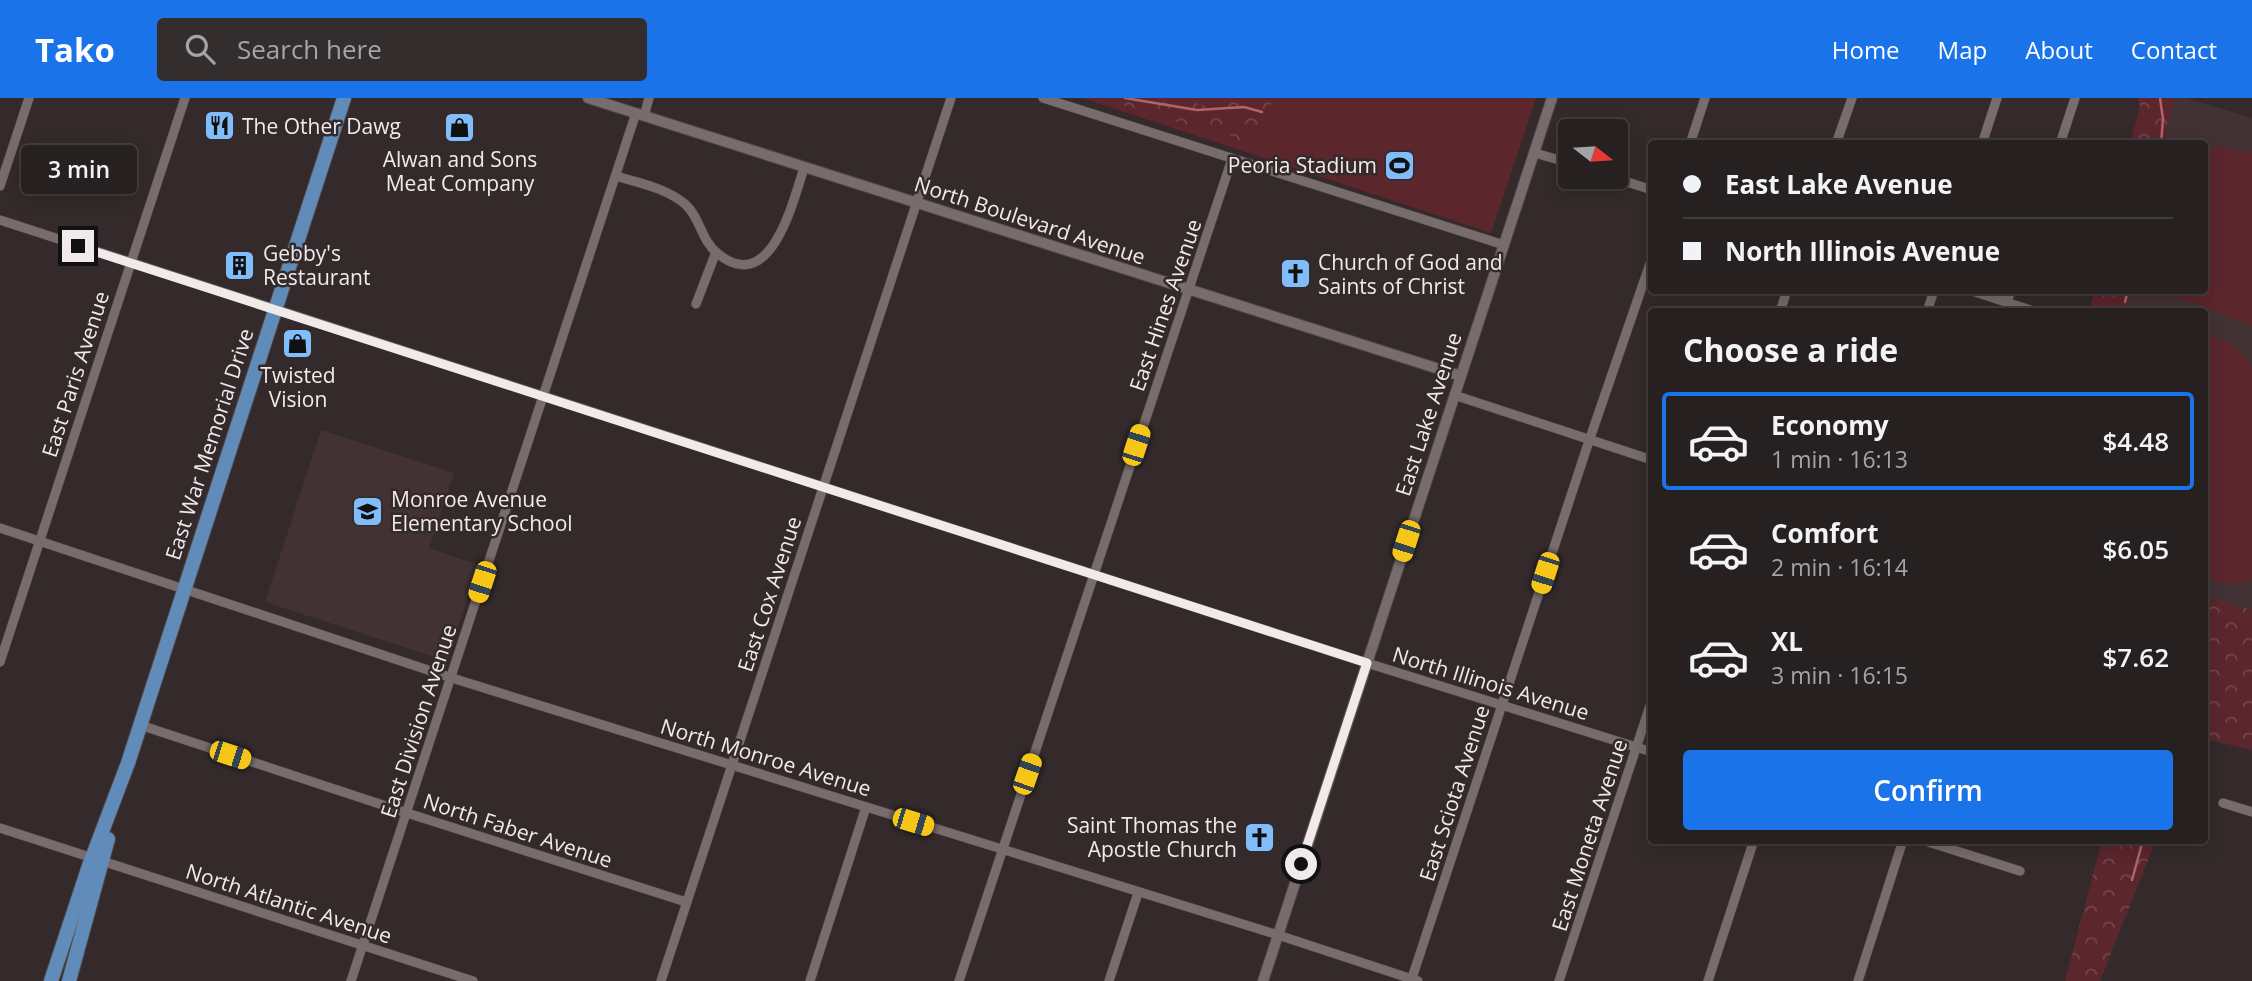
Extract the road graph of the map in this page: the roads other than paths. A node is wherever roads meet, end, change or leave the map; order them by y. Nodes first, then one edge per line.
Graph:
1 (29, 98) edge
2 (185, 98) edge
3 (344, 98) edge
4 (588, 98) edge
5 (649, 98) edge
6 (951, 98) edge
7 (1043, 98) edge
8 (1552, 98) edge
9 (1705, 98) edge
10 (1852, 98) edge
11 (1997, 98) edge
12 (2075, 98) edge
13 (640, 115) junction
14 (1691, 140) edge
15 (1837, 140) edge
16 (1983, 140) edge
17 (2061, 140) edge
18 (1535, 153) junction
19 (1232, 159) junction
20 (1558, 160) edge
21 (804, 168) junction
22 (616, 176) junction
23 (1628, 182) edge
24 (0, 186) edge
25 (1648, 189) edge
26 (917, 204) junction
27 (0, 220) edge
28 (1504, 245) junction
29 (716, 252) junction
30 (130, 263) junction
31 (1648, 270) edge
32 (1187, 290) junction
33 (1982, 294) edge
34 (2010, 294) edge
35 (2007, 302) junction
36 (696, 304) dead end
37 (2024, 308) edge
38 (275, 310) junction
39 (1461, 376) junction
40 (542, 396) junction
41 (1454, 396) junction
42 (1589, 441) junction
43 (1648, 459) edge
44 (822, 486) junction
45 (0, 528) edge
46 (38, 540) junction
47 (1093, 574) junction
48 (184, 588) junction
49 (0, 662) edge
50 (1367, 663) junction
51 (452, 678) junction
52 (1502, 705) junction
53 (1648, 711) edge
54 (140, 725) junction
55 (1636, 747) junction
56 (1648, 751) edge
57 (731, 765) junction
58 (2223, 803) dead end
59 (866, 807) junction
60 (2252, 812) edge
61 (407, 813) junction
62 (0, 828) edge
63 (1753, 844) edge
64 (1902, 844) edge
65 (1935, 844) edge
66 (1002, 849) junction
67 (96, 860) junction
68 (2020, 871) dead end
69 (1138, 893) junction
70 (686, 902) junction
71 (1278, 935) junction
72 (363, 945) junction
73 (1414, 980) edge
74 (51, 981) edge
75 (69, 981) edge
76 (351, 981) edge
77 (473, 981) edge
78 (661, 981) edge
79 (810, 981) edge
80 (959, 981) edge
81 (1109, 981) edge
82 (1263, 981) edge
83 (1559, 981) edge
84 (1708, 981) edge
85 (1858, 981) edge

1 - 24 street
2 - 30 street, East Paris Avenue
3 - 38 highway, East War Memorial Drive
4 - 13 street, North Boulevard Avenue
5 - 13 street, East Division Avenue
6 - 26 street, East Cox Avenue
7 - 19 street
8 - 18 street, East Lake Avenue
9 - 14 street
10 - 15 street
11 - 16 street
12 - 17 street
13 - 21 street, North Boulevard Avenue
13 - 22 street, East Division Avenue
18 - 20 street
18 - 28 street, East Lake Avenue
19 - 28 street
19 - 32 street, East Hines Avenue
21 - 26 street, North Boulevard Avenue
21 - 29 street
22 - 29 street
22 - 40 street, East Division Avenue
23 - 25 street
26 - 32 street, North Boulevard Avenue
26 - 44 street, East Cox Avenue
27 - 30 street, North Illinois Avenue
28 - 39 street, East Lake Avenue
29 - 36 street
30 - 38 street, North Illinois Avenue
30 - 46 street, East Paris Avenue
31 - 42 street, East Sciota Avenue
32 - 39 street, North Boulevard Avenue
32 - 47 street, East Hines Avenue
33 - 35 street
34 - 35 street
35 - 37 street
38 - 40 street, North Illinois Avenue
38 - 48 highway, East War Memorial Drive
39 - 41 street, East Lake Avenue
40 - 44 street, North Illinois Avenue
40 - 51 street, East Division Avenue
41 - 42 street
41 - 50 street, East Lake Avenue
42 - 43 street
42 - 52 street, East Sciota Avenue
44 - 47 street, North Illinois Avenue
44 - 57 street, East Cox Avenue
45 - 46 street, North Monroe Avenue
46 - 48 street, North Monroe Avenue
46 - 49 street, East Paris Avenue
47 - 50 street, North Illinois Avenue
47 - 66 street, East Hines Avenue
48 - 51 street, North Monroe Avenue
48 - 54 highway, East War Memorial Drive
50 - 52 street, North Illinois Avenue
50 - 71 street, East Lake Avenue
51 - 57 street, North Monroe Avenue
51 - 61 street, East Division Avenue
52 - 55 street, North Illinois Avenue
52 - 73 street, East Sciota Avenue
53 - 55 street, East Moneta Avenue
54 - 61 street, North Faber Avenue
54 - 67 highway, East War Memorial Drive
55 - 56 street, North Illinois Avenue
55 - 83 street, East Moneta Avenue
57 - 59 street, North Monroe Avenue
57 - 70 street, East Cox Avenue
58 - 60 street
59 - 66 street, North Monroe Avenue
59 - 79 street
61 - 70 street, North Faber Avenue
61 - 72 street, East Division Avenue
62 - 67 street, North Atlantic Avenue
63 - 84 street
64 - 85 street
65 - 68 street
66 - 69 street, North Monroe Avenue
66 - 80 street, East Hines Avenue
67 - 72 street, North Atlantic Avenue
67 - 74 highway, East War Memorial Drive
67 - 75 highway, East War Memorial Drive
69 - 71 street, North Monroe Avenue
69 - 81 street
70 - 78 street, East Cox Avenue
71 - 73 street, North Monroe Avenue
71 - 82 street, East Lake Avenue
72 - 76 street, East Division Avenue
72 - 77 street, North Atlantic Avenue

